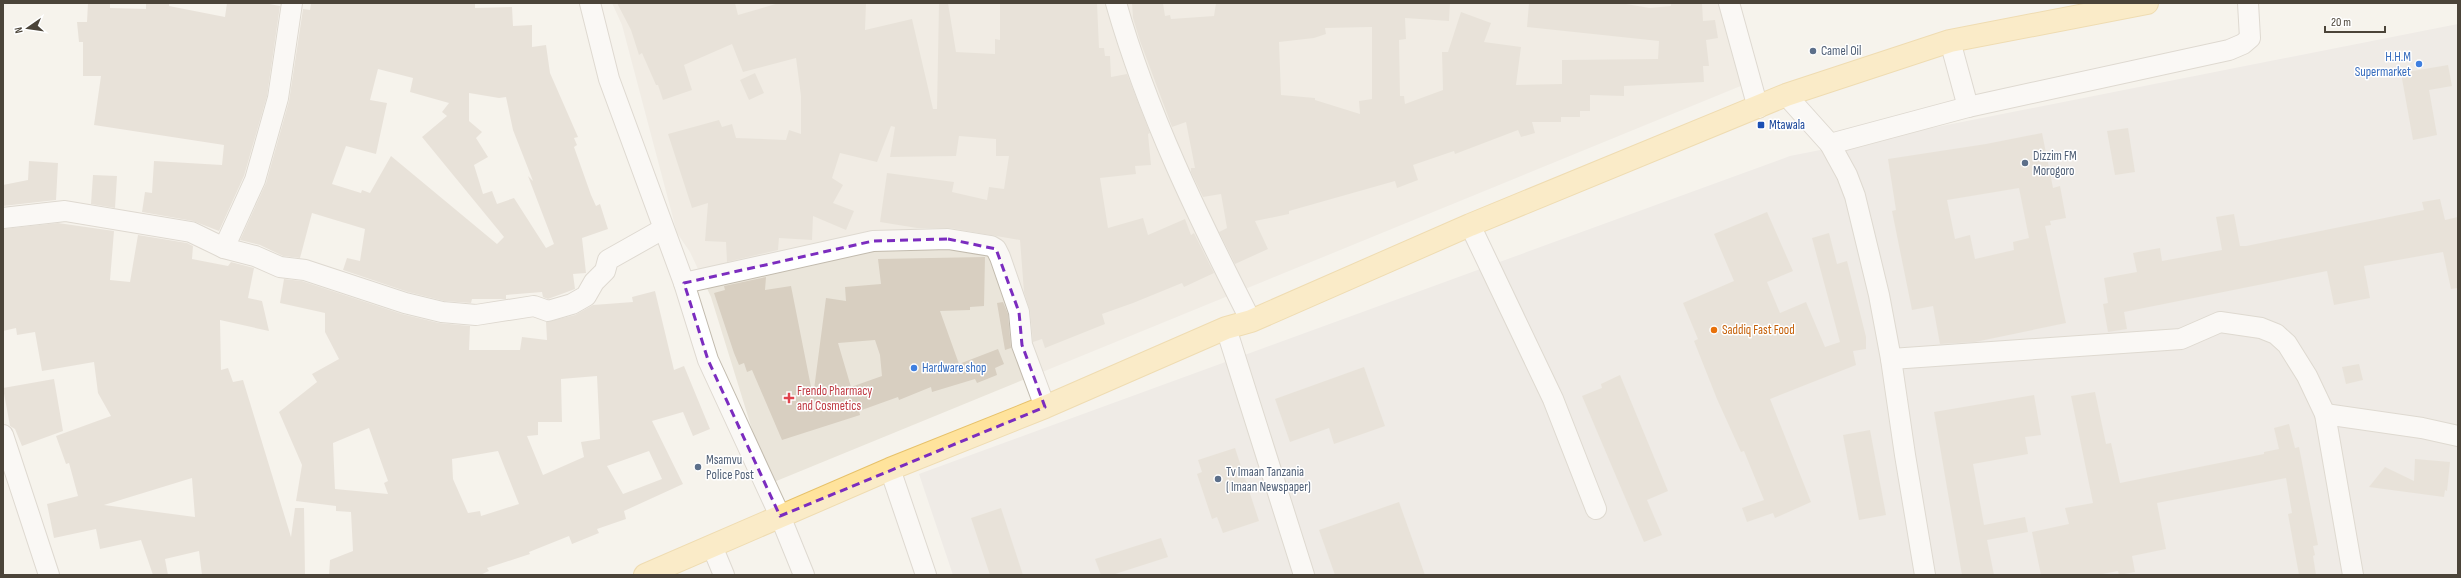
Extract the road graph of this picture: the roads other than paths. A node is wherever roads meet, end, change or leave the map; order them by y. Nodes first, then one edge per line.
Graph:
1 (292, 3) edge
2 (590, 3) edge
3 (1116, 3) edge
4 (1729, 3) edge
5 (2147, 3) edge
6 (2248, 3) edge
7 (1950, 41) junction
8 (1786, 95) junction
9 (1968, 107) junction
10 (1758, 108) junction
11 (1830, 144) junction
12 (3, 218) edge
13 (1470, 225) junction
14 (663, 229) junction
15 (224, 248) junction
16 (684, 283) junction
17 (1251, 320) junction
18 (1226, 328) junction
19 (1891, 359) junction
20 (1045, 407) junction
21 (2325, 414) junction
22 (3, 435) edge
23 (2458, 436) edge
24 (890, 469) junction
25 (10, 474) edge
26 (1596, 509) dead end
27 (780, 516) junction
28 (712, 546) junction
29 (49, 575) edge
30 (645, 575) edge
31 (724, 575) edge
32 (804, 575) edge
33 (926, 575) edge
34 (1304, 575) edge
35 (1925, 575) edge
36 (2353, 575) edge

1 - 15 street
2 - 14 street
3 - 17 street
4 - 10 street
5 - 7 main road
6 - 9 street
7 - 8 main road
7 - 9 street
8 - 10 main road
8 - 11 street
9 - 11 street
10 - 13 main road
11 - 19 street
12 - 15 street
13 - 17 main road
13 - 26 street
14 - 15 street
14 - 16 street
16 - 20 street
16 - 27 street
17 - 18 main road
18 - 20 main road
18 - 34 street
19 - 21 street
19 - 35 street
20 - 24 main road
21 - 23 street
21 - 36 street
22 - 25 street
24 - 27 main road
24 - 33 street
25 - 29 street
27 - 28 main road
27 - 32 street
28 - 30 main road
28 - 31 street

